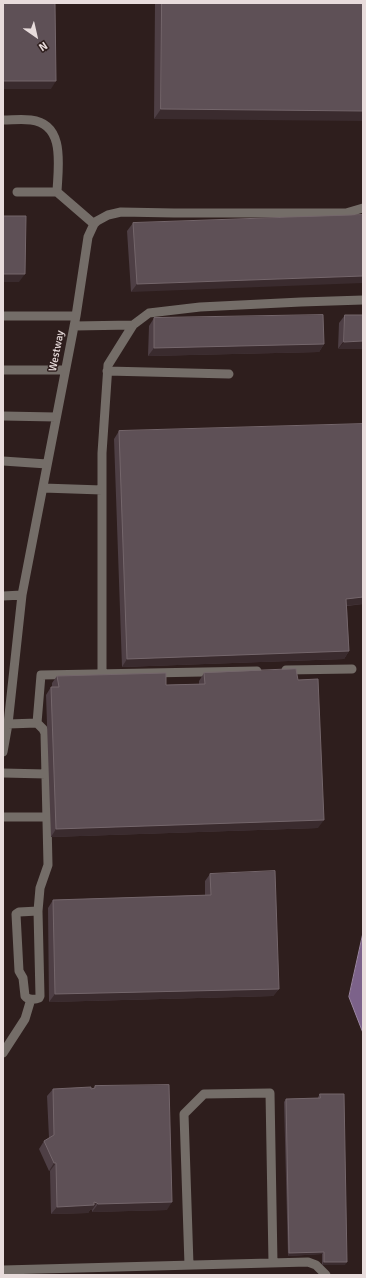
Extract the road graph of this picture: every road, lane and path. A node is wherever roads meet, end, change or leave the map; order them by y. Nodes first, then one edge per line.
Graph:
1 (3, 120) edge
2 (17, 192) dead end
3 (57, 192) junction
4 (363, 208) edge
5 (94, 224) junction
6 (363, 300) edge
7 (3, 316) edge
8 (76, 316) junction
9 (133, 325) junction
10 (74, 326) junction
11 (3, 370) edge
12 (65, 370) junction
13 (107, 371) junction
14 (229, 374) dead end
15 (3, 416) edge
16 (56, 417) junction
17 (3, 461) edge
18 (47, 464) junction
19 (43, 488) junction
20 (102, 490) junction
21 (22, 595) junction
22 (3, 596) edge
23 (352, 669) dead end
24 (102, 674) junction
25 (37, 723) junction
26 (8, 724) junction
27 (3, 752) edge
28 (3, 774) edge
29 (46, 774) junction
30 (3, 817) edge
31 (47, 817) junction
32 (38, 911) junction
33 (32, 999) junction
34 (3, 1053) edge
35 (273, 1263) junction
36 (189, 1265) junction
37 (3, 1270) edge
38 (168, 1270) edge
39 (326, 1275) edge

1 - 3 lane
2 - 3 lane
3 - 5 lane
4 - 5 lane
5 - 8 lane, Westway
6 - 9 lane
7 - 8 lane
8 - 10 lane, Westway
9 - 10 lane
9 - 13 lane
10 - 12 lane, Westway
11 - 12 lane
12 - 16 lane, Westway
13 - 14 lane
13 - 20 lane
15 - 16 lane
16 - 18 lane, Westway
17 - 18 lane
18 - 19 lane, Westway
19 - 20 lane
19 - 21 lane, Westway
20 - 24 lane
21 - 22 lane
21 - 26 lane, Westway
23 - 24 lane
24 - 25 lane
25 - 26 lane
25 - 29 lane
26 - 27 lane, Westway
28 - 29 lane
29 - 31 lane
30 - 31 lane
31 - 32 lane
32 - 33 lane
32 - 33 lane
33 - 34 lane
35 - 36 lane
35 - 36 lane
35 - 39 lane
36 - 38 lane
37 - 38 lane

